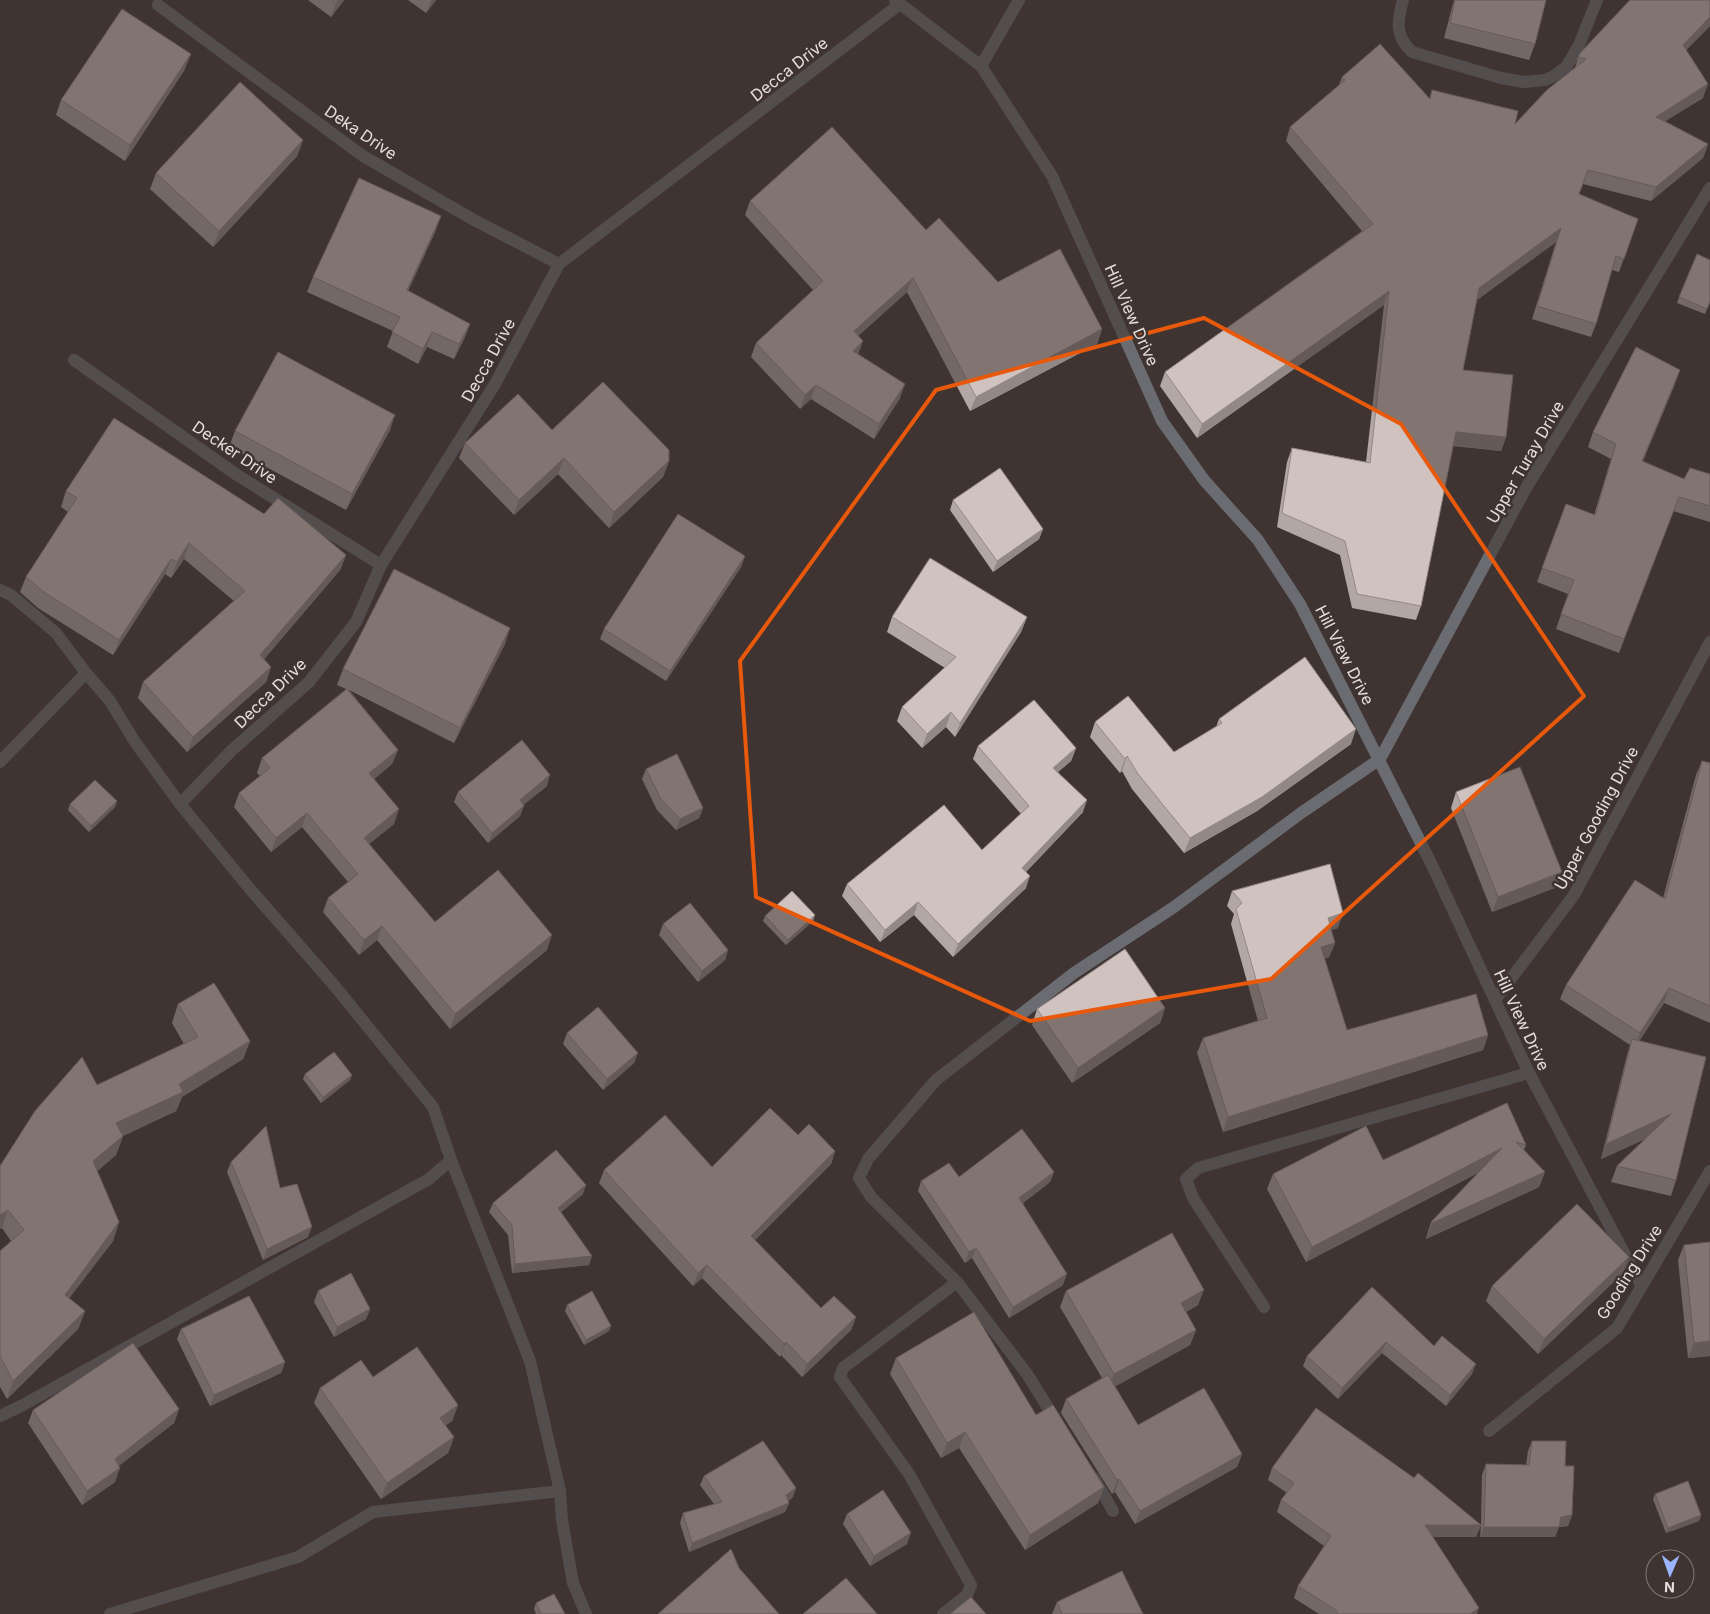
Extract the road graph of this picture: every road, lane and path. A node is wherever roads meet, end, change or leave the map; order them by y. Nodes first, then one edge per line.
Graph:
1 (1019, 0) edge
2 (1403, 0) edge
3 (1597, 0) edge
4 (898, 2) edge
5 (158, 5) dead end
6 (981, 66) junction
7 (1710, 188) edge
8 (559, 264) junction
9 (74, 360) dead end
10 (381, 566) junction
11 (0, 590) edge
12 (1710, 642) edge
13 (86, 673) junction
14 (1380, 759) junction
15 (0, 762) edge
16 (180, 804) junction
17 (1495, 1000) junction
18 (1529, 1073) junction
19 (451, 1160) junction
20 (1710, 1171) edge
21 (957, 1282) junction
22 (1641, 1285) junction
23 (1264, 1308) dead end
24 (0, 1416) edge
25 (1062, 1429) edge
26 (1489, 1431) dead end
27 (1088, 1469) edge
28 (560, 1491) junction
29 (1113, 1511) dead end
30 (110, 1614) edge
31 (586, 1614) edge
32 (943, 1614) edge

1 - 6 street
2 - 3 street
4 - 6 street, Hill View Drive
4 - 8 street, Decca Drive
5 - 8 street, Deka Drive
6 - 14 street, Hill View Drive
7 - 14 street, Upper Turay Drive
8 - 10 street, Decca Drive
9 - 10 street, Decker Drive
10 - 16 street, Decca Drive
11 - 13 street
12 - 17 street, Upper Gooding Drive
13 - 15 street
13 - 16 street
14 - 17 street, Hill View Drive
14 - 21 street
16 - 19 street
17 - 18 street, Hill View Drive
18 - 22 street, Hill View Drive
18 - 23 street
19 - 24 street
19 - 28 street
20 - 22 street, Gooding Drive
21 - 25 street
21 - 32 street
22 - 26 street, Gooding Drive
27 - 29 street
28 - 30 street
28 - 31 street

